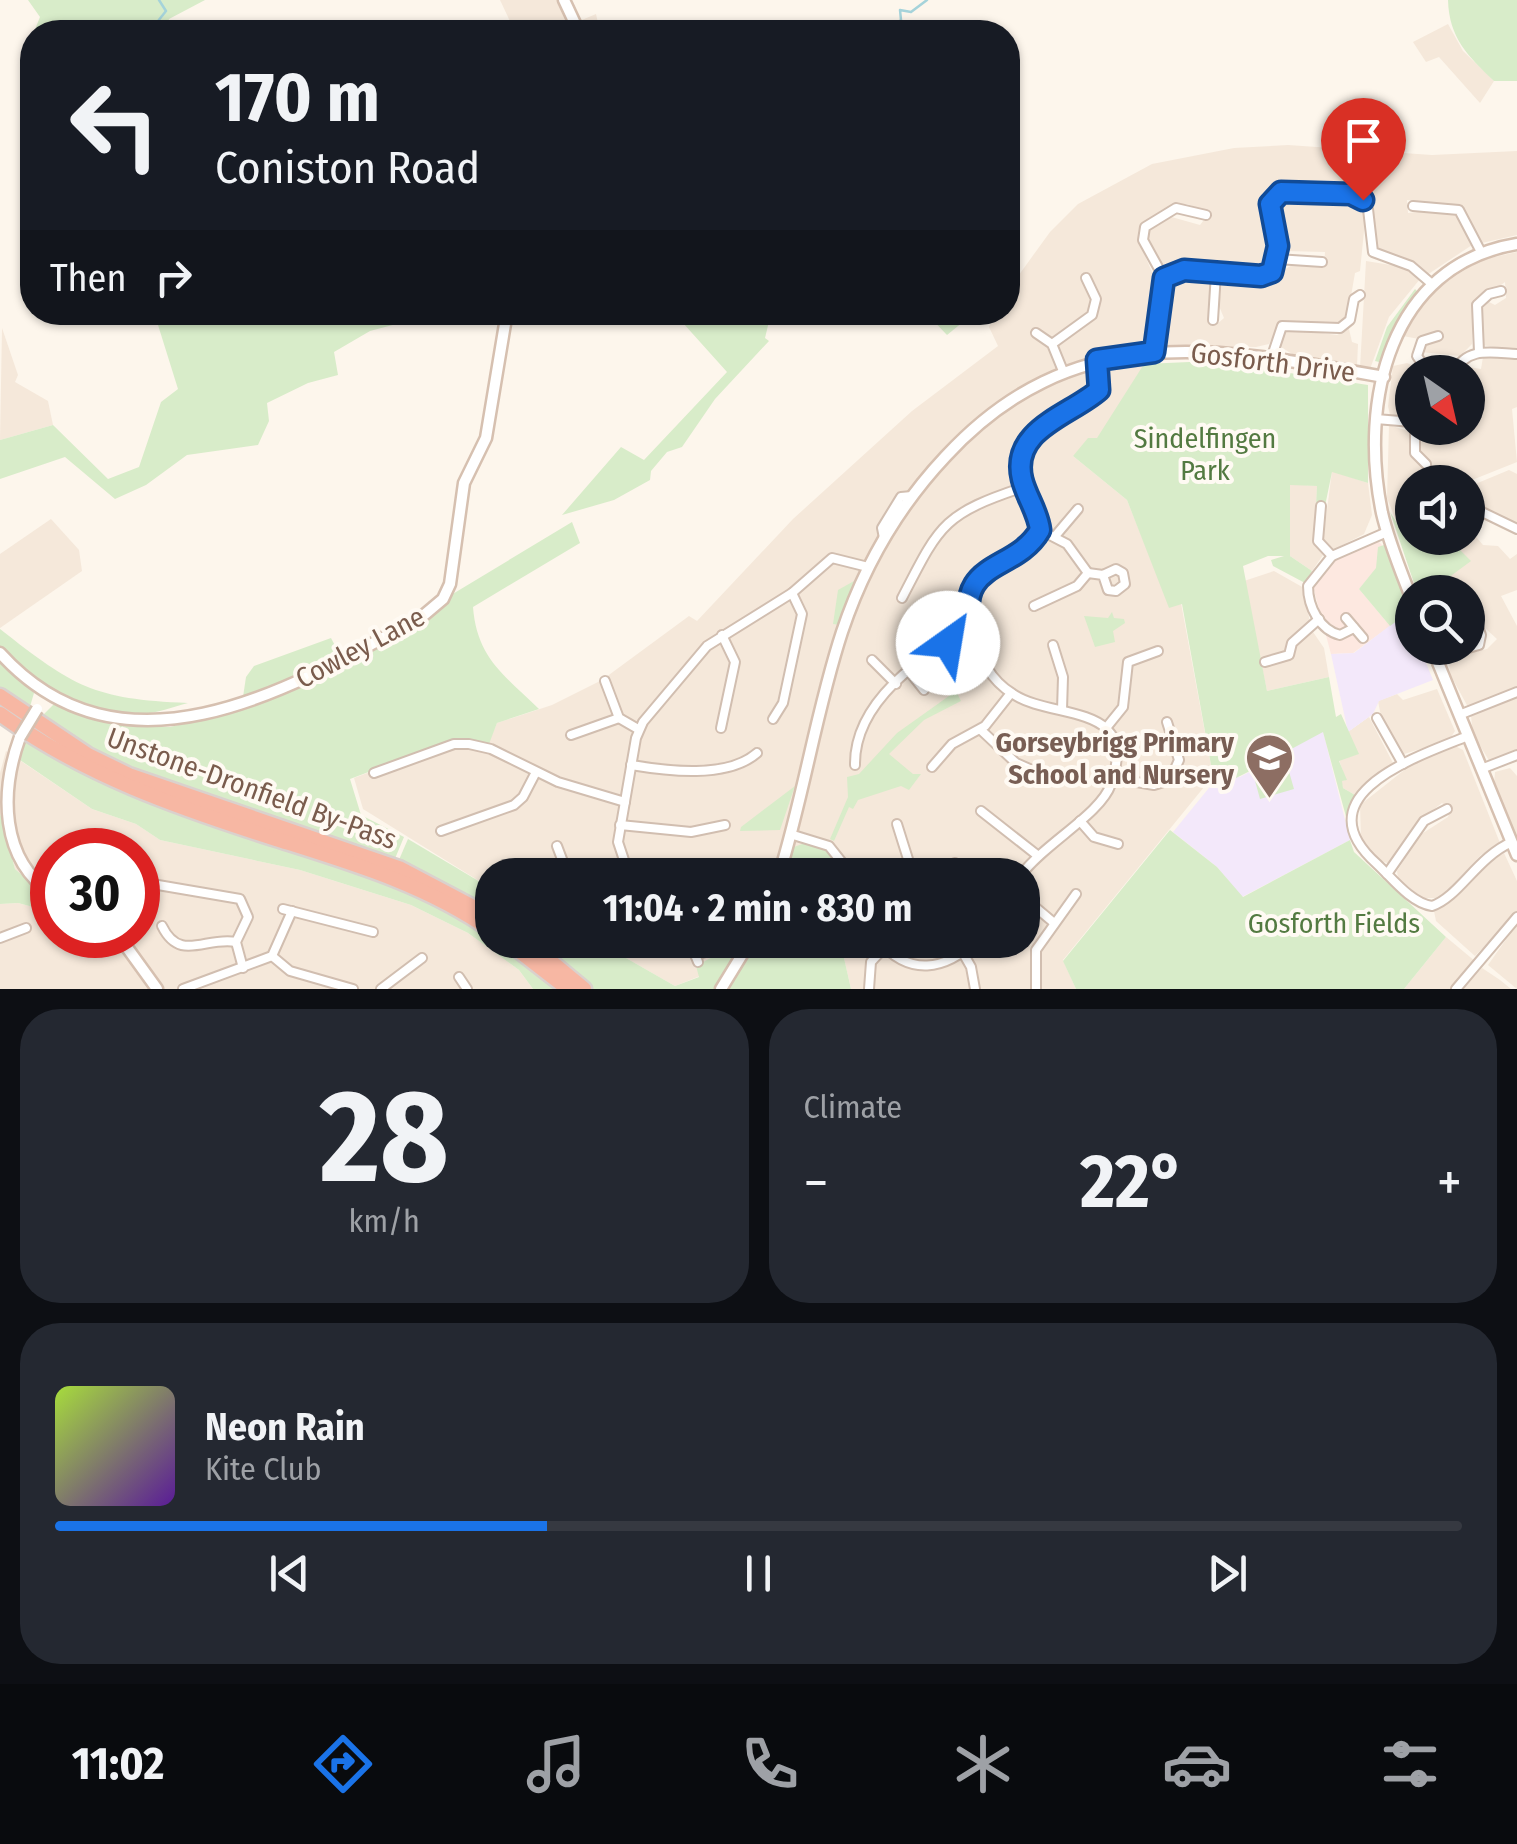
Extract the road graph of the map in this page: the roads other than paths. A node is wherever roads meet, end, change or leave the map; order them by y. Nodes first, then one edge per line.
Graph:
1 (1412, 206) dead end
2 (1206, 214) dead end
3 (1517, 244) edge
4 (1482, 252) junction
5 (1277, 259) junction
6 (1322, 262) dead end
7 (1216, 274) junction
8 (1086, 278) dead end
9 (1164, 278) junction
10 (1432, 284) junction
11 (1501, 292) dead end
12 (1360, 296) dead end
13 (1214, 320) dead end
14 (506, 325) edge
15 (1036, 332) dead end
16 (1438, 336) dead end
17 (1052, 344) junction
18 (1154, 352) junction
19 (1479, 352) junction
20 (1517, 354) edge
21 (1417, 355) edge
22 (1472, 355) edge
23 (1272, 356) junction
24 (1097, 360) junction
25 (1063, 371) junction
26 (1384, 377) junction
27 (1376, 419) junction
28 (1395, 422) edge
29 (1415, 445) edge
30 (1426, 464) dead end
31 (1024, 487) junction
32 (1321, 506) dead end
33 (1078, 509) dead end
34 (1485, 513) edge
35 (1517, 529) edge
36 (1040, 530) junction
37 (1387, 532) junction
38 (1056, 535) junction
39 (1332, 556) junction
40 (868, 567) junction
41 (1088, 573) junction
42 (1103, 575) dead end
43 (1402, 575) edge
44 (792, 593) junction
45 (902, 598) dead end
46 (1034, 606) dead end
47 (1346, 618) dead end
48 (1319, 619) junction
49 (1354, 628) junction
50 (1282, 632) dead end
51 (972, 633) junction
52 (722, 635) junction
53 (1363, 638) dead end
54 (1292, 644) junction
55 (1052, 645) dead end
56 (1158, 651) dead end
57 (0, 653) edge
58 (872, 660) dead end
59 (1265, 662) dead end
60 (1439, 665) edge
61 (909, 670) junction
62 (606, 681) dead end
63 (896, 684) junction
64 (924, 690) dead end
65 (48, 691) junction
66 (1517, 692) edge
67 (1010, 693) junction
68 (0, 696) edge
69 (1062, 710) junction
70 (0, 714) edge
71 (1459, 716) junction
72 (619, 718) junction
73 (772, 718) dead end
74 (1377, 718) dead end
75 (1167, 722) dead end
76 (720, 728) dead end
77 (1106, 728) junction
78 (638, 729) junction
79 (981, 730) junction
80 (571, 735) dead end
81 (1468, 736) junction
82 (757, 753) dead end
83 (1516, 757) edge
84 (631, 764) junction
85 (1403, 764) junction
86 (855, 765) dead end
87 (932, 767) dead end
88 (1482, 769) junction
89 (536, 772) junction
90 (374, 773) dead end
91 (1041, 774) dead end
92 (3, 776) edge
93 (1114, 778) junction
94 (624, 802) junction
95 (1446, 809) dead end
96 (981, 811) dead end
97 (1080, 821) junction
98 (897, 824) dead end
99 (620, 825) junction
100 (725, 825) dead end
101 (441, 831) dead end
102 (790, 834) junction
103 (1512, 842) junction
104 (1118, 844) dead end
105 (558, 846) dead end
106 (1037, 855) junction
107 (1517, 855) edge
108 (562, 858) edge
109 (622, 858) edge
110 (784, 858) edge
111 (839, 858) edge
112 (908, 858) edge
113 (1035, 858) edge
114 (1388, 874) junction
115 (30, 877) edge
116 (160, 885) edge
117 (1076, 894) dead end
118 (475, 908) edge
119 (1040, 911) edge
120 (1517, 917) edge
121 (475, 922) edge
122 (1053, 922) junction
123 (162, 926) dead end
124 (26, 928) dead end
125 (372, 932) dead end
126 (0, 938) edge
127 (236, 942) junction
128 (272, 956) junction
129 (134, 958) edge
130 (422, 958) dead end
131 (528, 958) edge
132 (547, 958) edge
133 (741, 958) edge
134 (873, 958) edge
135 (904, 958) edge
136 (954, 958) edge
137 (966, 958) edge
138 (244, 968) junction
139 (459, 978) dead end
140 (215, 984) edge
141 (154, 988) edge
142 (183, 989) edge
143 (354, 989) edge
144 (381, 989) edge
145 (468, 989) edge
146 (568, 989) edge
147 (584, 989) edge
148 (721, 989) edge
149 (869, 989) edge
150 (975, 989) edge
151 (1036, 989) edge
152 (1456, 989) edge

1 - 4 street
2 - 9 street
3 - 4 street
4 - 10 street
5 - 6 street
5 - 7 street
5 - 10 street
7 - 9 street
7 - 13 street
8 - 17 street
9 - 18 street
10 - 26 street
11 - 19 street
12 - 23 street
14 - 65 street, Cowley Lane
15 - 17 street
16 - 21 street
17 - 25 street
18 - 23 street, Gosforth Drive
18 - 24 street, Gosforth Drive
19 - 20 street
19 - 22 street
23 - 26 street, Gosforth Drive
24 - 25 street, Gosforth Drive
24 - 31 street
25 - 40 street, Gosforth Drive
26 - 27 street
27 - 28 street
27 - 37 street
29 - 30 street
31 - 36 street
31 - 45 street
32 - 39 street
33 - 38 street
34 - 35 street
36 - 38 street
36 - 51 street
37 - 39 street
37 - 43 street
38 - 41 street
39 - 48 street
40 - 44 street
40 - 102 street, Gosforth Drive
41 - 42 street
41 - 46 street
44 - 52 street
44 - 73 street
47 - 49 street
48 - 49 street
48 - 54 street
49 - 53 street
50 - 54 street
51 - 61 street
51 - 67 street
52 - 76 street
52 - 78 street
54 - 59 street
55 - 69 street
56 - 77 street
57 - 65 street
58 - 63 street
60 - 71 street
61 - 63 street
61 - 64 street
62 - 72 street
63 - 86 street
65 - 92 street, bridge
66 - 71 street
67 - 69 street
67 - 79 street
68 - 118 highway, Unstone-Dronfield By-Pass
69 - 77 street
70 - 121 highway, Unstone-Dronfield By-Pass
71 - 81 street
72 - 78 street
72 - 80 street
74 - 85 street
75 - 93 street
77 - 93 street
78 - 84 street
79 - 87 street
79 - 91 street
81 - 85 street
81 - 88 street
82 - 84 street
83 - 88 street
84 - 94 street
85 - 114 street
88 - 103 street
89 - 90 street
89 - 94 street
89 - 101 street
92 - 115 street
93 - 97 street
94 - 99 street
95 - 114 street
96 - 106 street
97 - 104 street
97 - 106 street
98 - 112 street
99 - 100 street
99 - 109 street
102 - 110 street, Gosforth Drive
102 - 111 street
103 - 107 street
103 - 114 street
105 - 108 street
106 - 113 street
116 - 127 street
117 - 122 street
119 - 122 street
120 - 152 street
122 - 151 street
123 - 127 street
124 - 126 street
125 - 128 street
127 - 138 street
128 - 138 street
128 - 143 street
129 - 141 street
130 - 144 street
131 - 146 highway
132 - 147 highway
133 - 148 street
134 - 149 street
135 - 136 street
137 - 150 street
138 - 140 street
139 - 145 street
140 - 142 street

